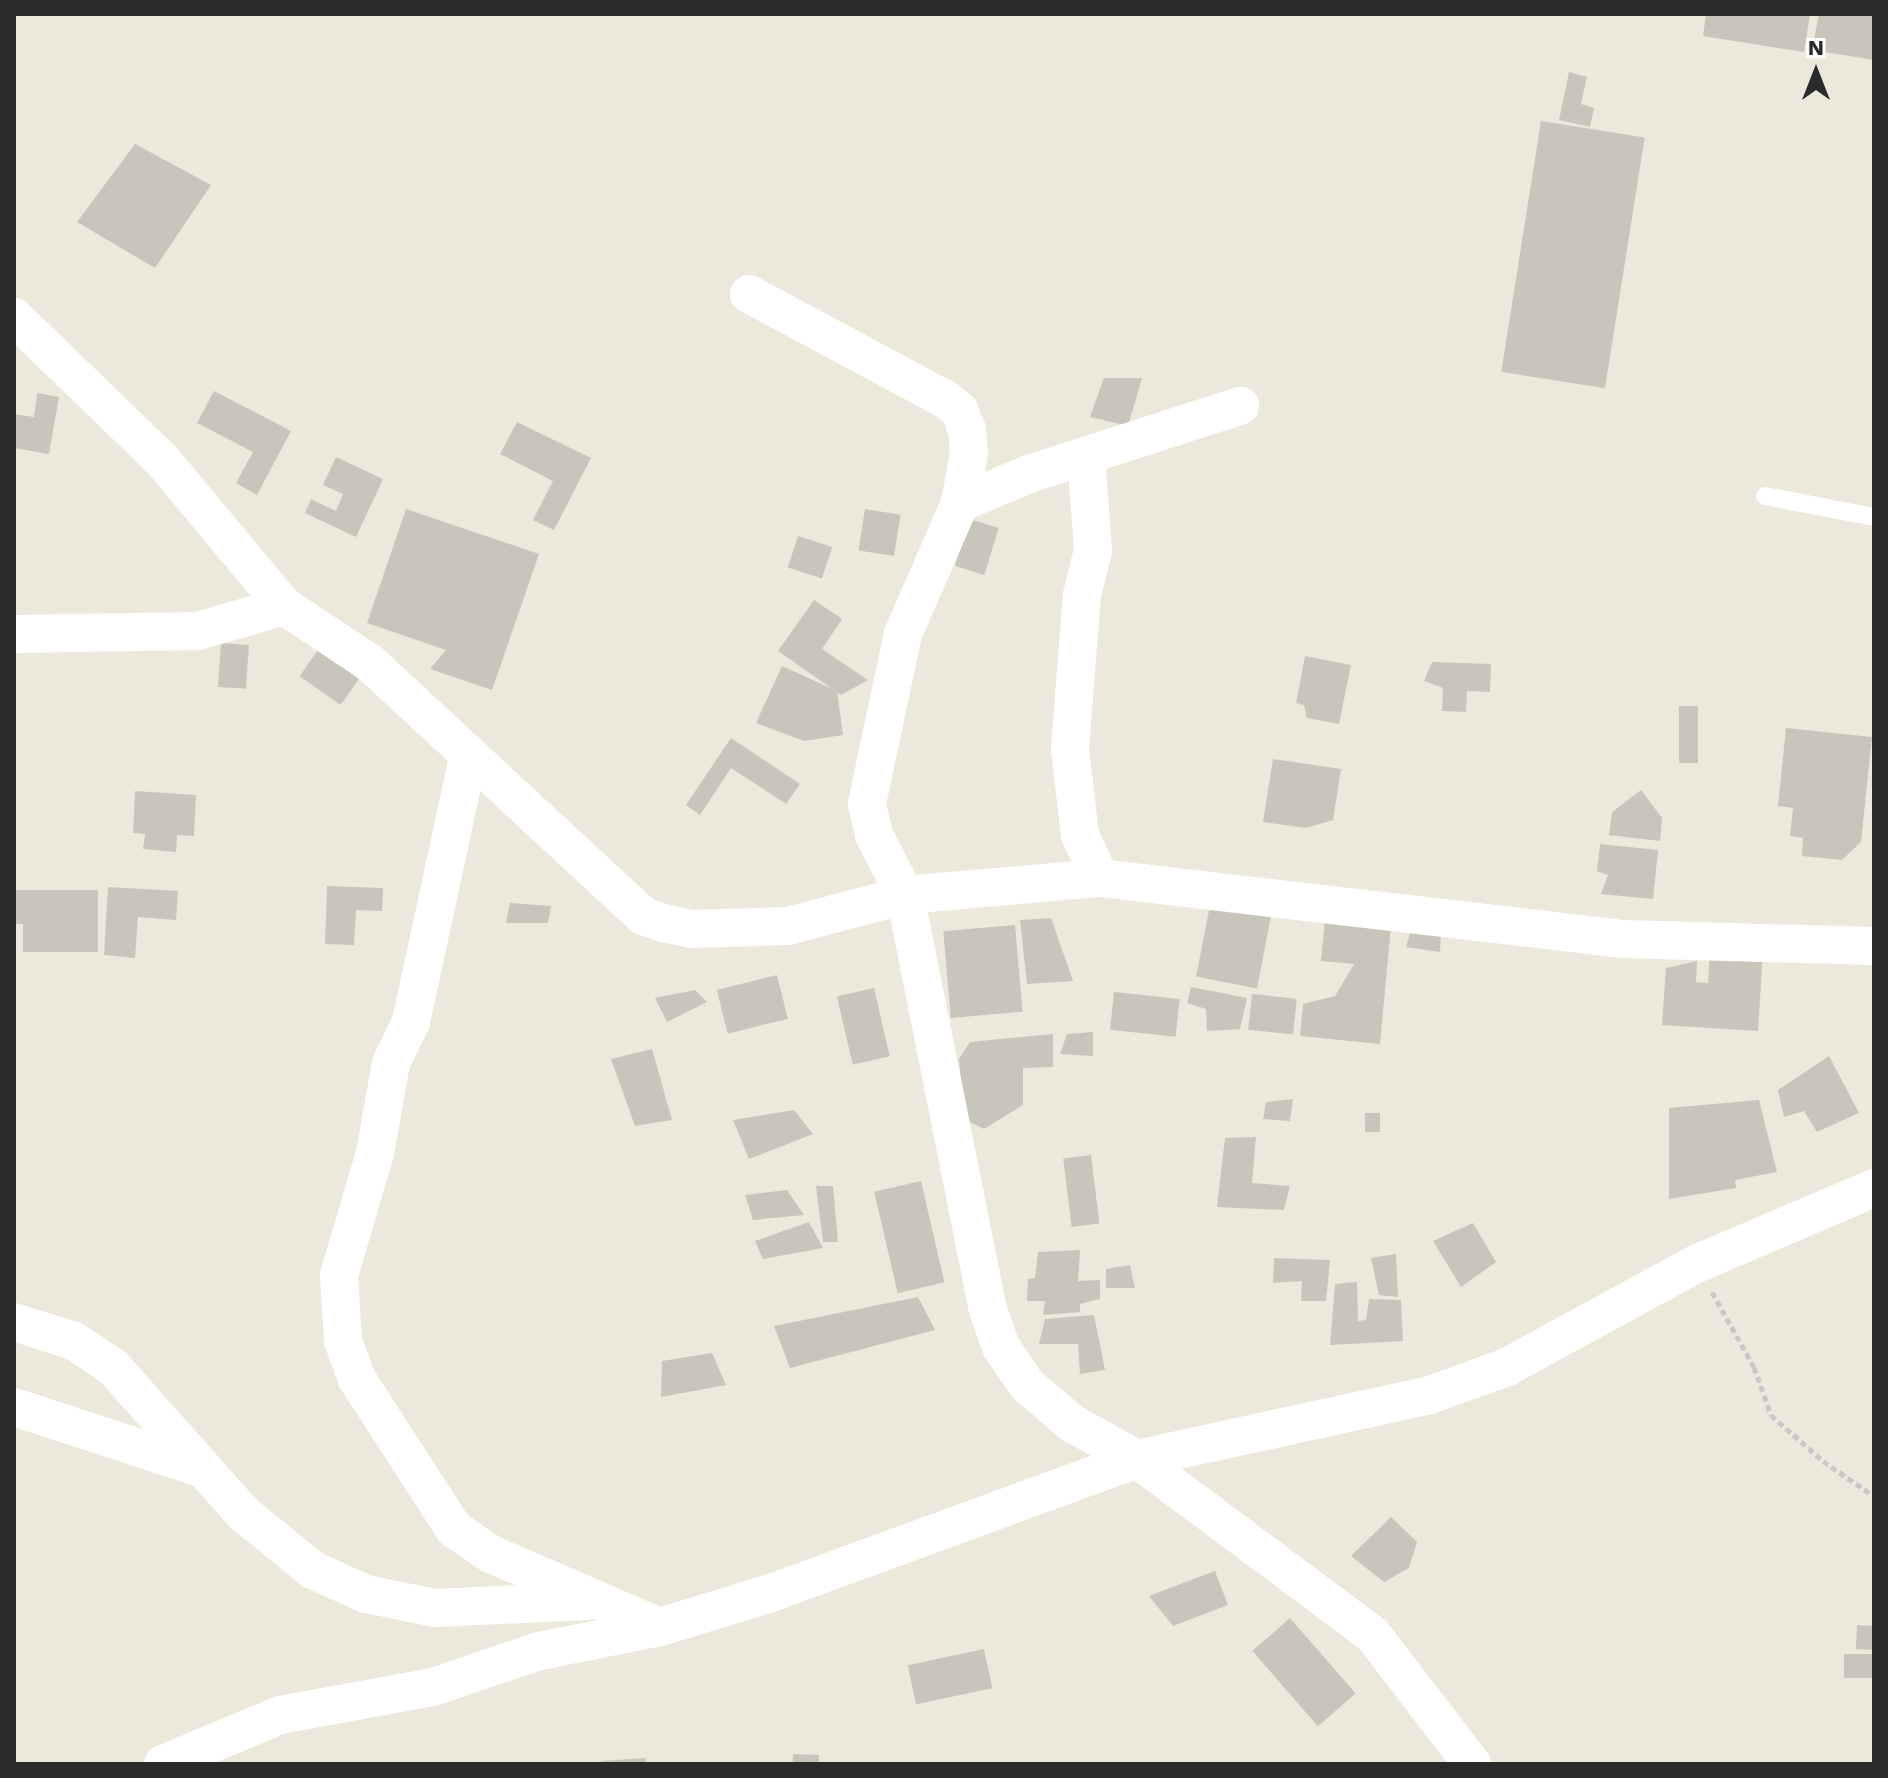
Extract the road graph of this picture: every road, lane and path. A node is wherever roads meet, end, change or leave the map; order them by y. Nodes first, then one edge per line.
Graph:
1 (749, 294) dead end
2 (14, 317) edge
3 (1240, 406) dead end
4 (1086, 456) junction
5 (1765, 496) dead end
6 (960, 503) junction
7 (1874, 517) edge
8 (284, 606) junction
9 (14, 634) edge
10 (468, 758) junction
11 (1100, 878) junction
12 (905, 895) junction
13 (1874, 946) edge
14 (1874, 1188) edge
15 (1696, 1264) junction
16 (14, 1322) edge
17 (14, 1407) edge
18 (1137, 1459) junction
19 (203, 1468) junction
20 (1874, 1496) edge
21 (597, 1600) junction
22 (660, 1627) junction
23 (163, 1764) edge
24 (1472, 1764) edge

1 - 6 street
2 - 8 street
3 - 4 street
4 - 6 street
4 - 11 street
5 - 7 lane
6 - 12 street
8 - 9 street
8 - 10 street
10 - 12 street
10 - 21 street
11 - 12 street
11 - 13 street
12 - 18 street
14 - 15 street
15 - 18 street
15 - 20 path
16 - 19 street
17 - 19 street
18 - 22 street
18 - 24 street
19 - 21 street
21 - 22 street
22 - 23 street

